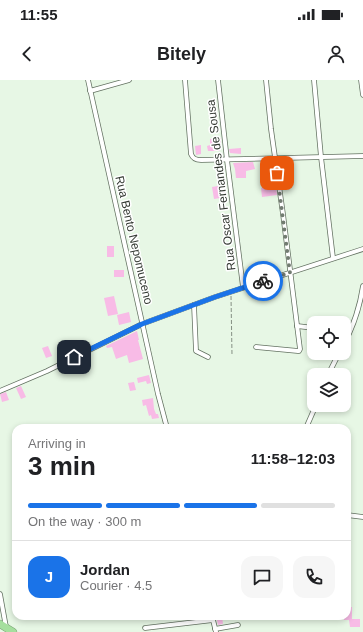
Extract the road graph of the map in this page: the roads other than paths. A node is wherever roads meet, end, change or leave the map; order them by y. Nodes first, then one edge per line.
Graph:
1 (88, 80) edge
2 (129, 80) edge
3 (185, 80) edge
4 (218, 80) edge
5 (266, 80) edge
6 (314, 80) edge
7 (361, 80) edge
8 (90, 91) junction
9 (363, 95) edge
10 (363, 156) edge
11 (321, 157) junction
12 (275, 159) junction
13 (227, 160) junction
14 (363, 249) edge
15 (333, 258) junction
16 (290, 273) junction
17 (363, 286) edge
18 (243, 288) junction
19 (194, 305) junction
20 (142, 324) junction
21 (297, 326) junction
22 (307, 327) edge
23 (351, 329) edge
24 (256, 347) dead end
25 (208, 357) dead end
26 (0, 392) edge
27 (313, 412) edge
28 (166, 424) edge
29 (308, 424) edge
30 (351, 516) edge
31 (363, 517) edge
32 (0, 594) edge
33 (199, 620) edge
34 (213, 620) edge
35 (238, 625) dead end
36 (6, 628) edge
37 (145, 628) dead end
38 (215, 630) edge

1 - 8 street, Rua Bento Nepomuceno
2 - 8 street
3 - 13 street
4 - 13 street, Rua Oscar Fernandes de Sousa
5 - 12 street
6 - 11 street
7 - 9 street
8 - 20 street, Rua Bento Nepomuceno
10 - 11 street
11 - 12 street
11 - 15 street
12 - 13 street
12 - 16 street
13 - 18 street, Rua Oscar Fernandes de Sousa
14 - 15 street
15 - 16 street
16 - 18 street
16 - 21 street
17 - 23 street
18 - 19 street
19 - 20 street
19 - 25 street
20 - 26 street
20 - 28 street, Rua Bento Nepomuceno
21 - 22 street
21 - 24 street
27 - 29 street
30 - 31 street
32 - 36 street
33 - 37 street
34 - 38 street
35 - 38 street

